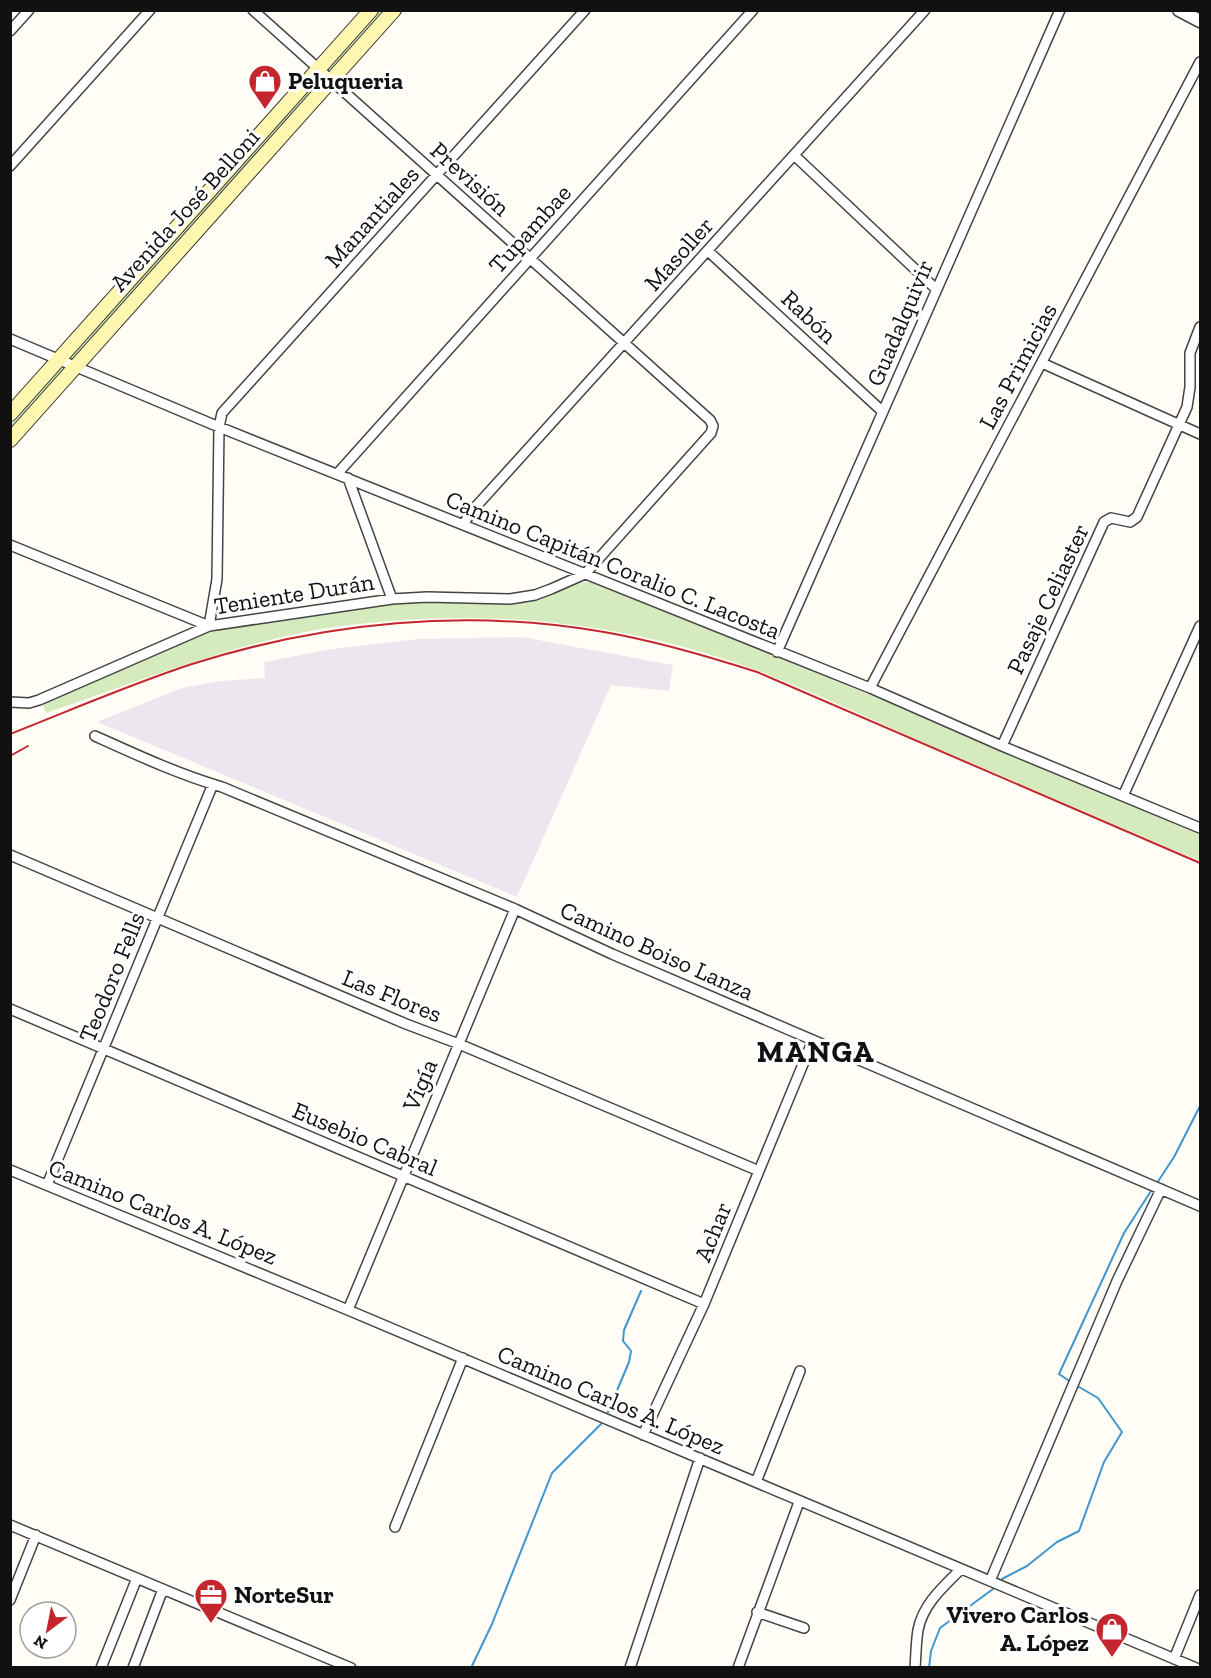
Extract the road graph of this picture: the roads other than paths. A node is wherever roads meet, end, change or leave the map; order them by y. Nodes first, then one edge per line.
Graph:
1 (29, 10) edge
2 (150, 10) edge
3 (254, 10) edge
4 (371, 10) edge
5 (394, 10) edge
6 (585, 10) edge
7 (753, 10) edge
8 (925, 10) edge
9 (1060, 10) edge
10 (1179, 10) edge
11 (1200, 21) edge
12 (10, 31) edge
13 (1200, 62) edge
14 (319, 69) junction
15 (331, 80) junction
16 (794, 155) junction
17 (10, 166) edge
18 (437, 175) junction
19 (708, 251) junction
20 (529, 258) junction
21 (936, 289) junction
22 (1200, 327) edge
23 (10, 339) edge
24 (624, 344) junction
25 (59, 359) junction
26 (1042, 363) junction
27 (75, 366) junction
28 (883, 412) junction
29 (10, 414) edge
30 (1180, 424) junction
31 (219, 427) junction
32 (1200, 434) edge
33 (10, 440) edge
34 (337, 474) junction
35 (348, 478) junction
36 (463, 525) junction
37 (10, 545) edge
38 (585, 574) junction
39 (392, 599) junction
40 (210, 626) junction
41 (1200, 626) edge
42 (777, 652) junction
43 (870, 688) junction
44 (15, 703) edge
45 (95, 736) dead end
46 (1002, 746) junction
47 (213, 784) junction
48 (1123, 796) junction
49 (1200, 828) edge
50 (10, 855) edge
51 (515, 909) junction
52 (157, 918) junction
53 (10, 1009) edge
54 (813, 1040) junction
55 (459, 1044) junction
56 (103, 1049) junction
57 (10, 1170) edge
58 (759, 1171) junction
59 (404, 1176) junction
60 (47, 1185) junction
61 (1161, 1190) junction
62 (1200, 1206) edge
63 (704, 1304) junction
64 (348, 1310) junction
65 (463, 1358) junction
66 (800, 1371) dead end
67 (643, 1435) junction
68 (700, 1458) junction
69 (756, 1482) junction
70 (800, 1502) junction
71 (10, 1525) edge
72 (395, 1527) dead end
73 (36, 1535) junction
74 (961, 1569) junction
75 (137, 1578) junction
76 (990, 1581) junction
77 (164, 1589) junction
78 (1200, 1594) edge
79 (10, 1600) edge
80 (757, 1612) junction
81 (804, 1628) dead end
82 (1174, 1659) junction
83 (101, 1668) edge
84 (133, 1668) edge
85 (351, 1668) edge
86 (630, 1668) edge
87 (738, 1668) edge
88 (915, 1668) edge
89 (1196, 1668) edge

1 - 12 street
2 - 17 street
3 - 14 street, Previsión
4 - 14 main road, Avenida José Belloni
5 - 15 main road, Avenida José Belloni
6 - 18 street, Manantiales
7 - 20 street, Tupambae
8 - 16 street, Masoller
9 - 21 street, Guadalquivir
10 - 11 street
13 - 26 street, Las Primicias
14 - 15 street, Previsión
14 - 25 main road, Avenida José Belloni
15 - 18 street, Previsión
15 - 27 main road, Avenida José Belloni
16 - 19 street, Masoller
16 - 21 street
18 - 20 street, Previsión
18 - 31 street, Manantiales
19 - 24 street, Masoller
19 - 28 street, Rabón
20 - 24 street, Previsión
20 - 34 street, Tupambae
21 - 28 street, Guadalquivir
22 - 30 street, Pasaje Celiaster
23 - 25 street, Camino Capitán Coralio C. Lacosta
24 - 36 street, Masoller
24 - 38 street, Previsión
25 - 27 street, Camino Capitán Coralio C. Lacosta
25 - 29 main road, Avenida José Belloni
26 - 30 street
26 - 43 street, Las Primicias
27 - 31 street, Camino Capitán Coralio C. Lacosta
27 - 33 main road, Avenida José Belloni
28 - 42 street, Guadalquivir
30 - 32 street
30 - 46 street, Pasaje Celiaster
31 - 34 street, Camino Capitán Coralio C. Lacosta
31 - 40 street
34 - 35 street, Camino Capitán Coralio C. Lacosta
35 - 36 street, Camino Capitán Coralio C. Lacosta
35 - 39 street
36 - 38 street, Camino Capitán Coralio C. Lacosta
37 - 40 street
38 - 39 street, Teniente Durán
38 - 42 street, Camino Capitán Coralio C. Lacosta
39 - 40 street, Teniente Durán
40 - 44 street, Teniente Durán
41 - 48 street
42 - 43 street, Camino Capitán Coralio C. Lacosta
43 - 46 street, Camino Capitán Coralio C. Lacosta
45 - 47 street, Camino Boiso Lanza
46 - 48 street, Camino Capitán Coralio C. Lacosta
47 - 51 street, Camino Boiso Lanza
47 - 52 street, Teodoro Fells
48 - 49 street, Camino Capitán Coralio C. Lacosta
50 - 52 street, Las Flores
51 - 54 street, Camino Boiso Lanza
51 - 55 street, Vigía
52 - 55 street, Las Flores
52 - 56 street, Teodoro Fells
53 - 56 street, Eusebio Cabral
54 - 58 street, Achar
54 - 61 street, Camino Boiso Lanza
55 - 58 street, Las Flores
55 - 59 street, Vigía
56 - 59 street, Eusebio Cabral
56 - 60 street, Teodoro Fells
57 - 60 street, Camino Carlos A. López
58 - 63 street, Achar
59 - 63 street, Eusebio Cabral
59 - 64 street, Vigía
60 - 64 street, Camino Carlos A. López
61 - 62 street, Camino Boiso Lanza
61 - 76 street
63 - 67 street, Achar
64 - 65 street, Camino Carlos A. López
65 - 67 street, Camino Carlos A. López
65 - 72 street
66 - 69 street
67 - 68 street, Camino Carlos A. López
68 - 69 street, Camino Carlos A. López
68 - 86 street
69 - 70 street, Camino Carlos A. López
70 - 74 street, Camino Carlos A. López
70 - 80 street
71 - 73 street
73 - 75 street
73 - 79 street
74 - 76 street, Camino Carlos A. López
74 - 88 street
75 - 77 street
75 - 83 street
76 - 82 street, Camino Carlos A. López
77 - 84 street
77 - 85 street
78 - 82 street
80 - 81 street
80 - 87 street
82 - 89 street, Camino Carlos A. López

